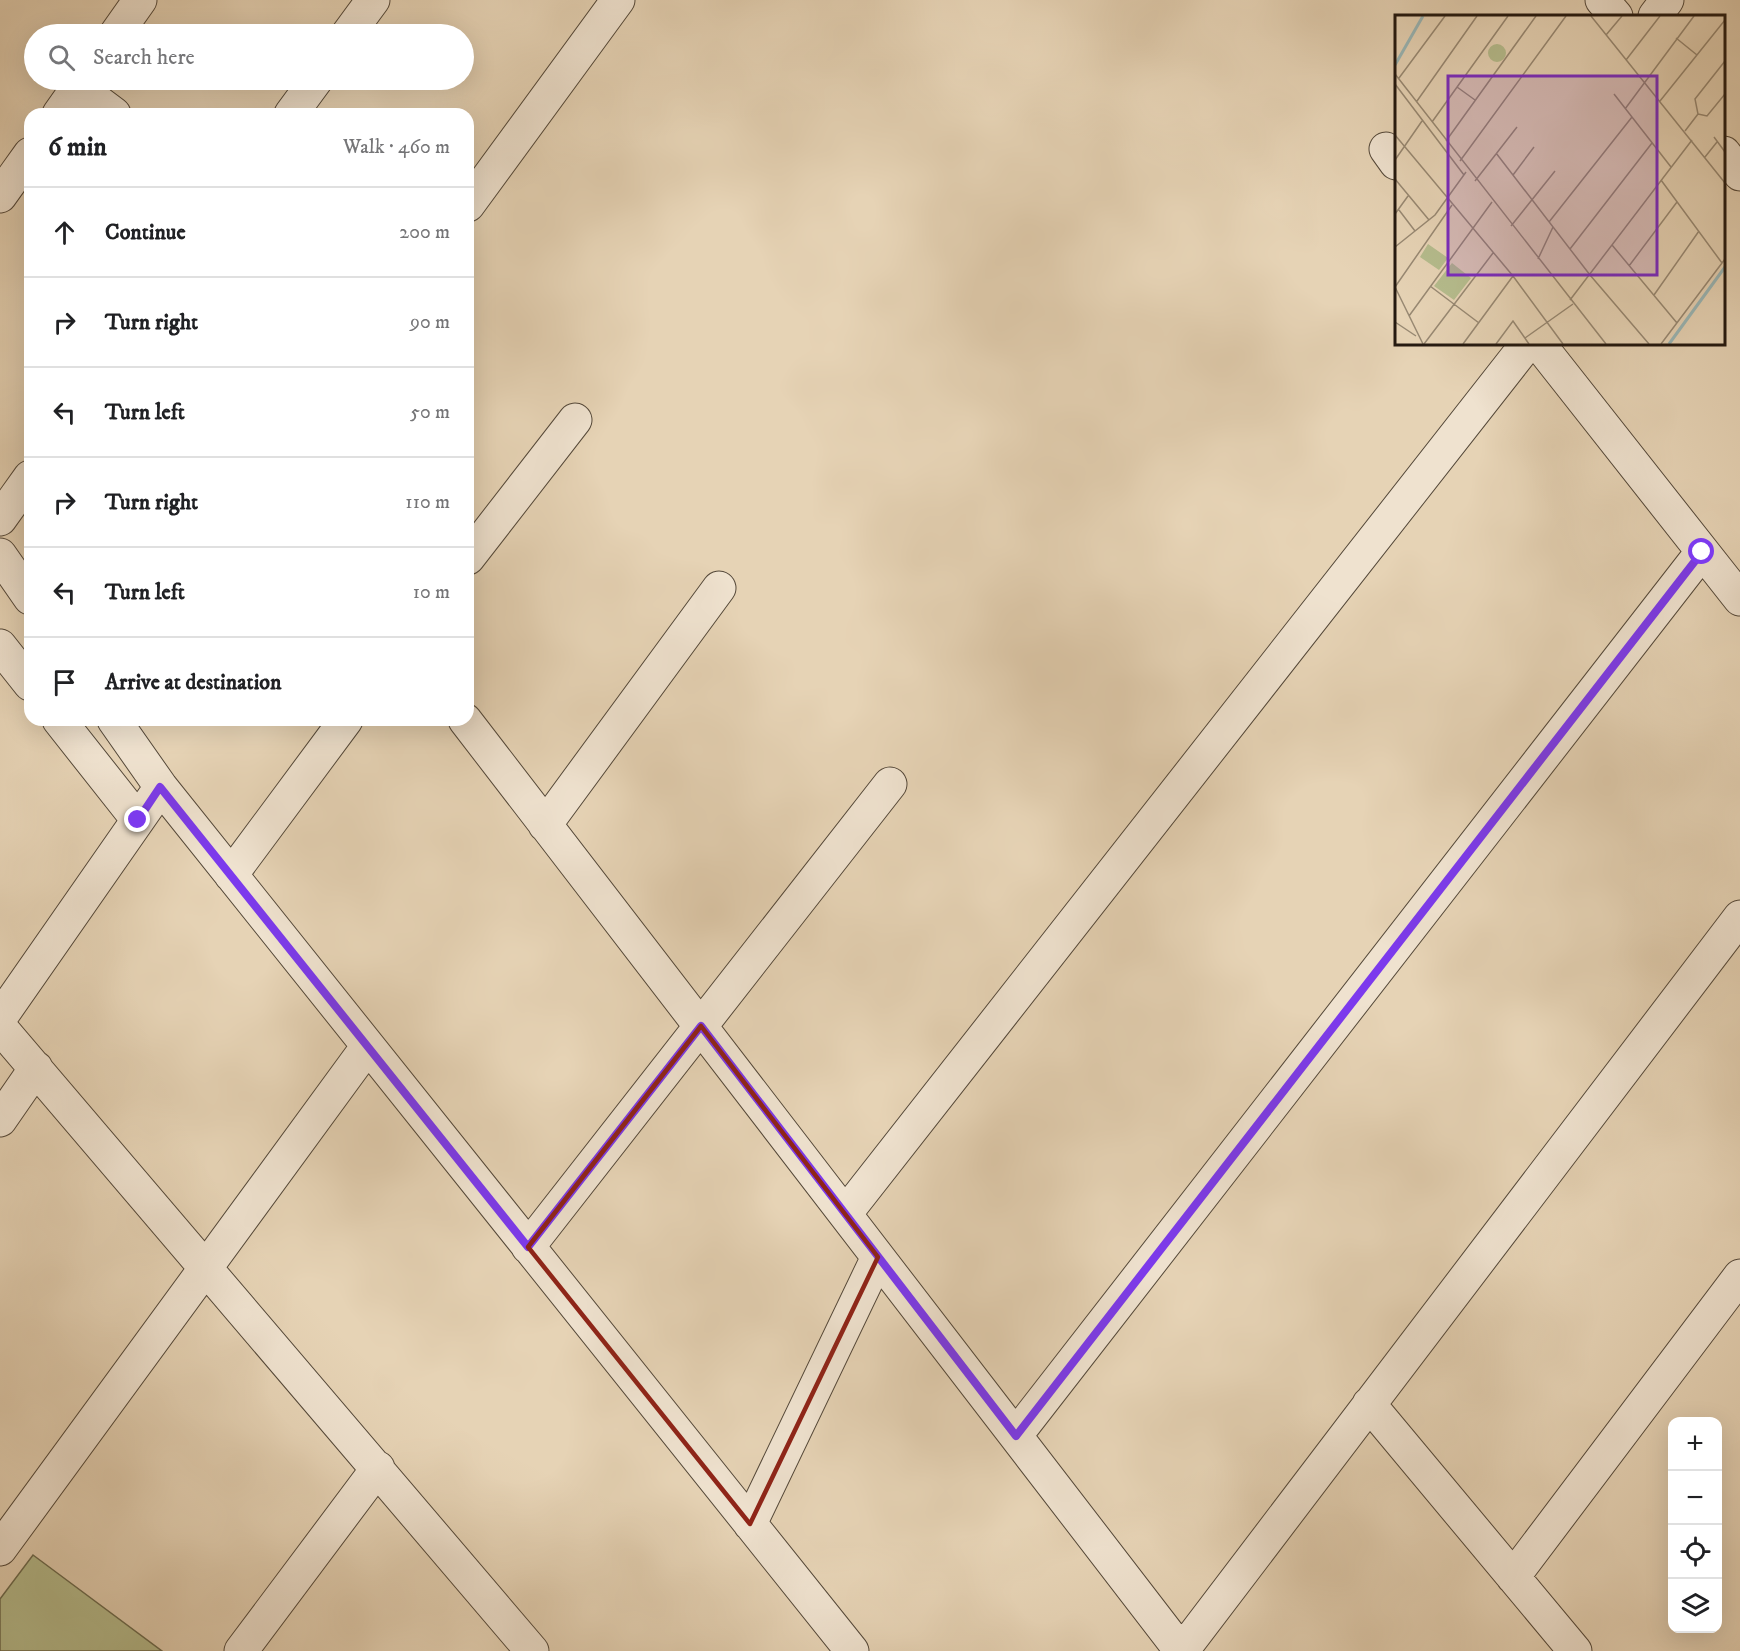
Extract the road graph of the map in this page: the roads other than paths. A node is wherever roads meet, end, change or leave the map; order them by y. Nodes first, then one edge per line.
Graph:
1 (140, 0) edge
2 (373, 0) edge
3 (618, 0) edge
4 (1602, 0) edge
5 (1667, 0) edge
6 (1615, 15) edge
7 (1656, 15) edge
8 (123, 24) edge
9 (355, 24) edge
10 (76, 90) edge
11 (88, 90) edge
12 (309, 90) edge
13 (63, 108) edge
14 (108, 108) edge
15 (295, 108) edge
16 (1725, 154) edge
17 (24, 162) edge
18 (1740, 174) edge
19 (0, 196) edge
20 (474, 197) edge
21 (1526, 345) edge
22 (1540, 345) edge
23 (575, 420) dead end
24 (24, 485) edge
25 (0, 519) edge
26 (474, 550) edge
27 (1702, 552) junction
28 (0, 555) edge
29 (719, 588) dead end
30 (24, 589) edge
31 (1740, 599) edge
32 (0, 646) edge
33 (24, 676) edge
34 (64, 726) edge
35 (118, 726) edge
36 (342, 726) edge
37 (470, 726) edge
38 (890, 784) dead end
39 (160, 787) junction
40 (138, 820) junction
41 (545, 825) junction
42 (231, 875) junction
43 (1740, 917) edge
44 (0, 1018) edge
45 (701, 1026) junction
46 (0, 1027) edge
47 (368, 1046) junction
48 (36, 1068) junction
49 (0, 1120) edge
50 (845, 1214) junction
51 (528, 1247) junction
52 (878, 1257) junction
53 (206, 1266) junction
54 (1740, 1276) edge
55 (1369, 1404) junction
56 (1016, 1436) junction
57 (378, 1468) junction
58 (750, 1524) junction
59 (0, 1549) edge
60 (1513, 1576) junction
61 (241, 1651) edge
62 (532, 1651) edge
63 (852, 1651) edge
64 (1181, 1651) edge
65 (1575, 1651) edge

1 - 8 street
2 - 9 street
3 - 20 street
4 - 6 street
5 - 7 street
10 - 13 street
11 - 14 street
12 - 15 street
16 - 18 street
17 - 19 street
21 - 50 street
22 - 27 street
23 - 26 street
24 - 25 street
27 - 31 street
27 - 56 street
28 - 30 street
29 - 41 street
32 - 33 street
34 - 40 street
35 - 39 street
36 - 42 street
37 - 41 street
38 - 45 street
39 - 40 street
39 - 42 street
40 - 44 street
41 - 45 street
42 - 47 street
43 - 55 street
45 - 50 street
45 - 51 street
46 - 48 street
47 - 51 street
47 - 53 street
48 - 49 street
48 - 53 street
50 - 52 street
51 - 58 street
52 - 56 street
52 - 58 street
53 - 57 street
53 - 59 street
54 - 60 street
55 - 60 street
55 - 64 street
56 - 64 street
57 - 61 street
57 - 62 street
58 - 63 street
60 - 65 street

